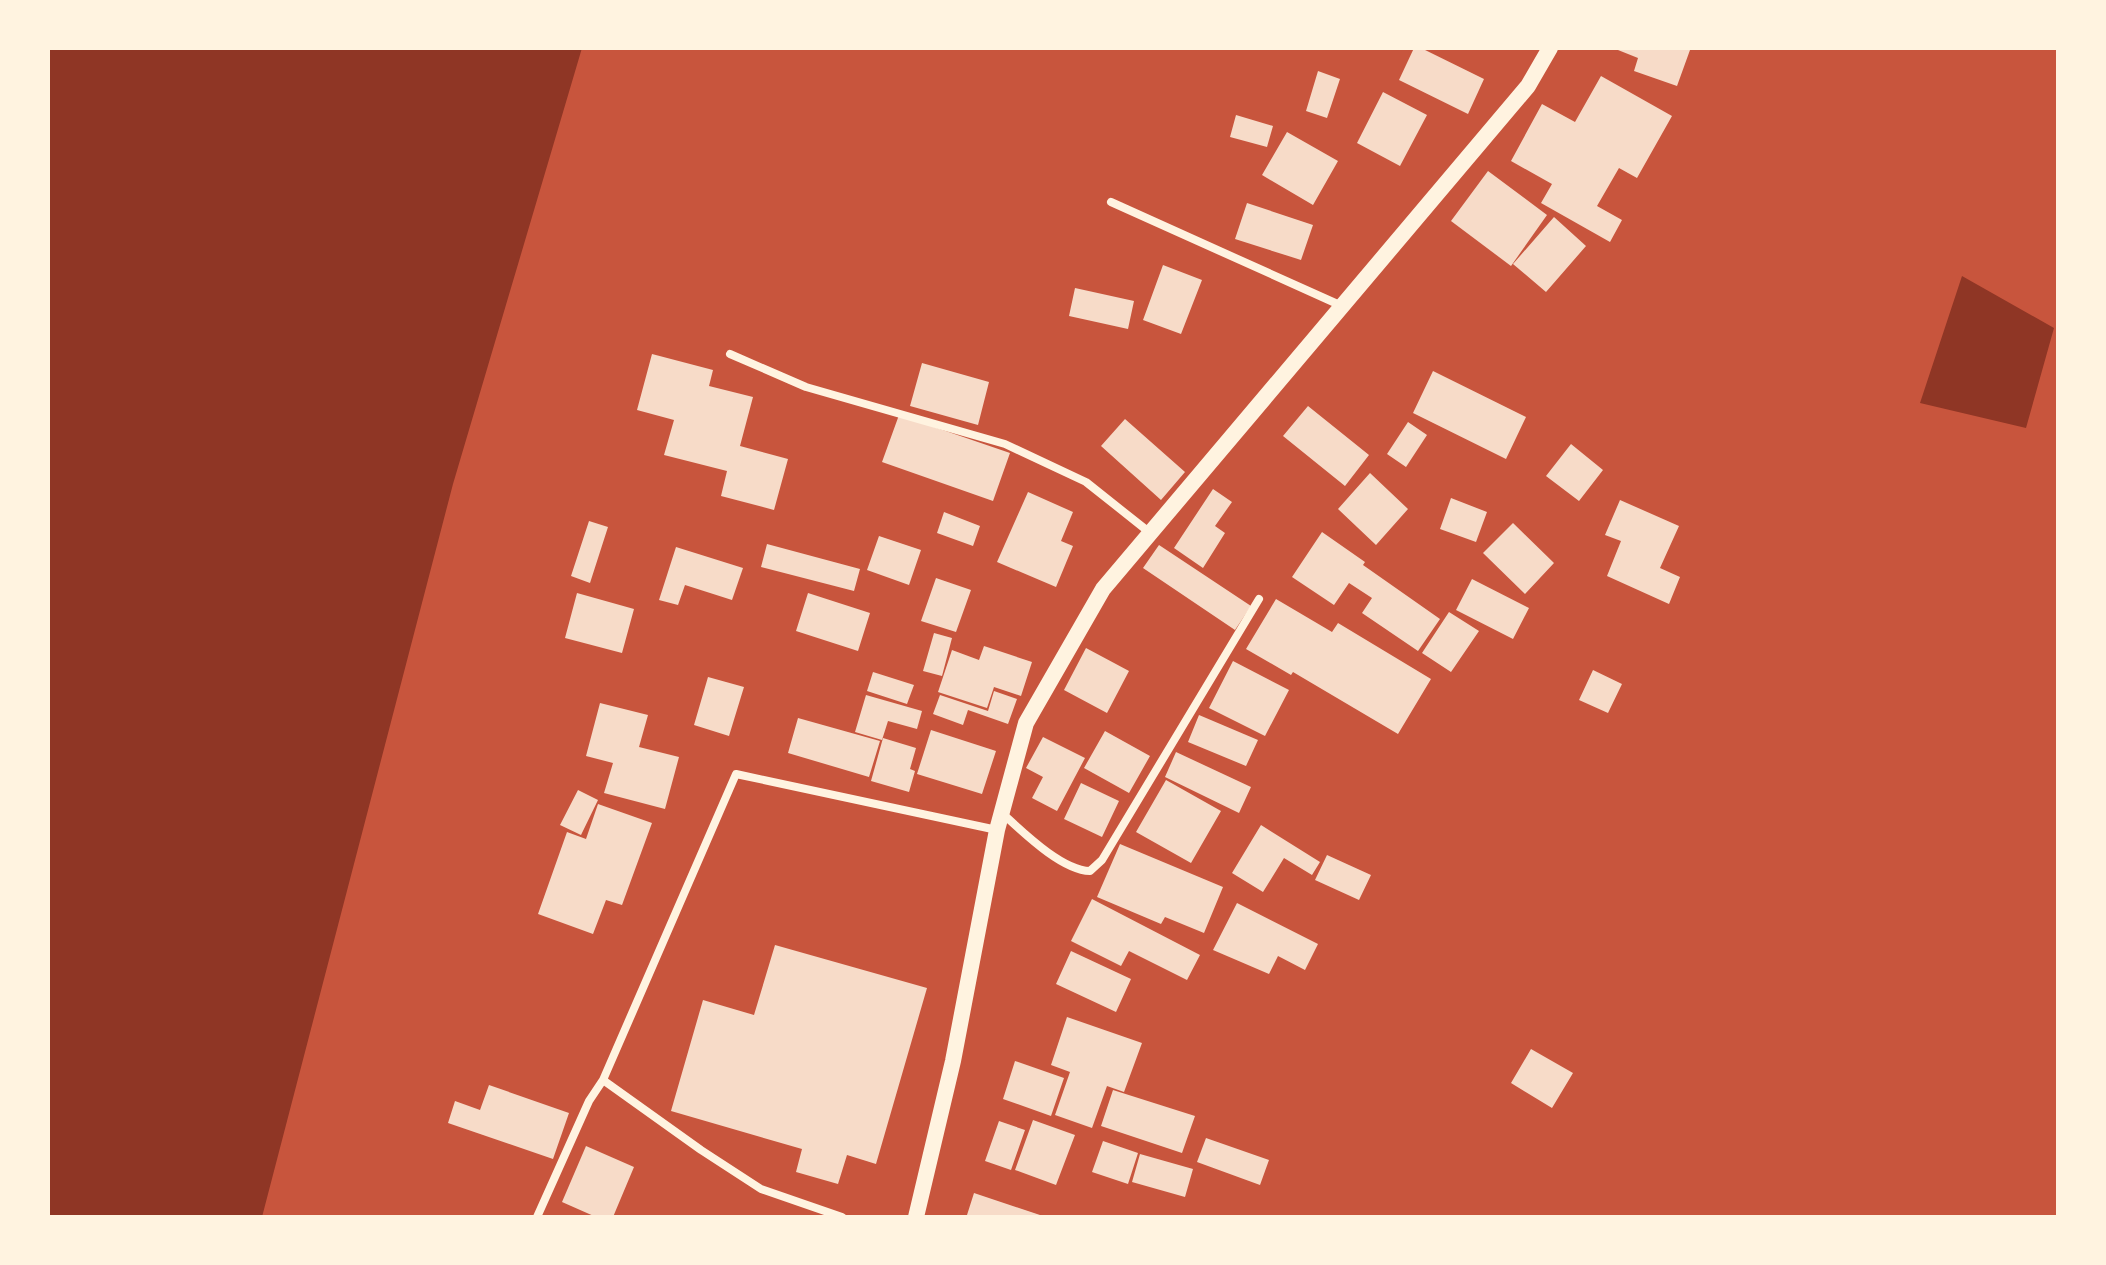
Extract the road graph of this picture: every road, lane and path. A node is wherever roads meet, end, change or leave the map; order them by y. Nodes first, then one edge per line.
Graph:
1 (1550, 48) edge
2 (1111, 202) dead end
3 (1343, 306) junction
4 (730, 354) dead end
5 (1149, 532) junction
6 (1259, 599) dead end
7 (1001, 812) junction
8 (997, 830) junction
9 (603, 1080) junction
10 (537, 1217) edge
11 (842, 1217) edge
12 (916, 1217) edge

1 - 3 main road
2 - 3 street
3 - 5 main road
4 - 5 street
5 - 7 main road
6 - 7 street
7 - 8 main road
8 - 9 street
8 - 12 main road
9 - 10 street
9 - 11 street

